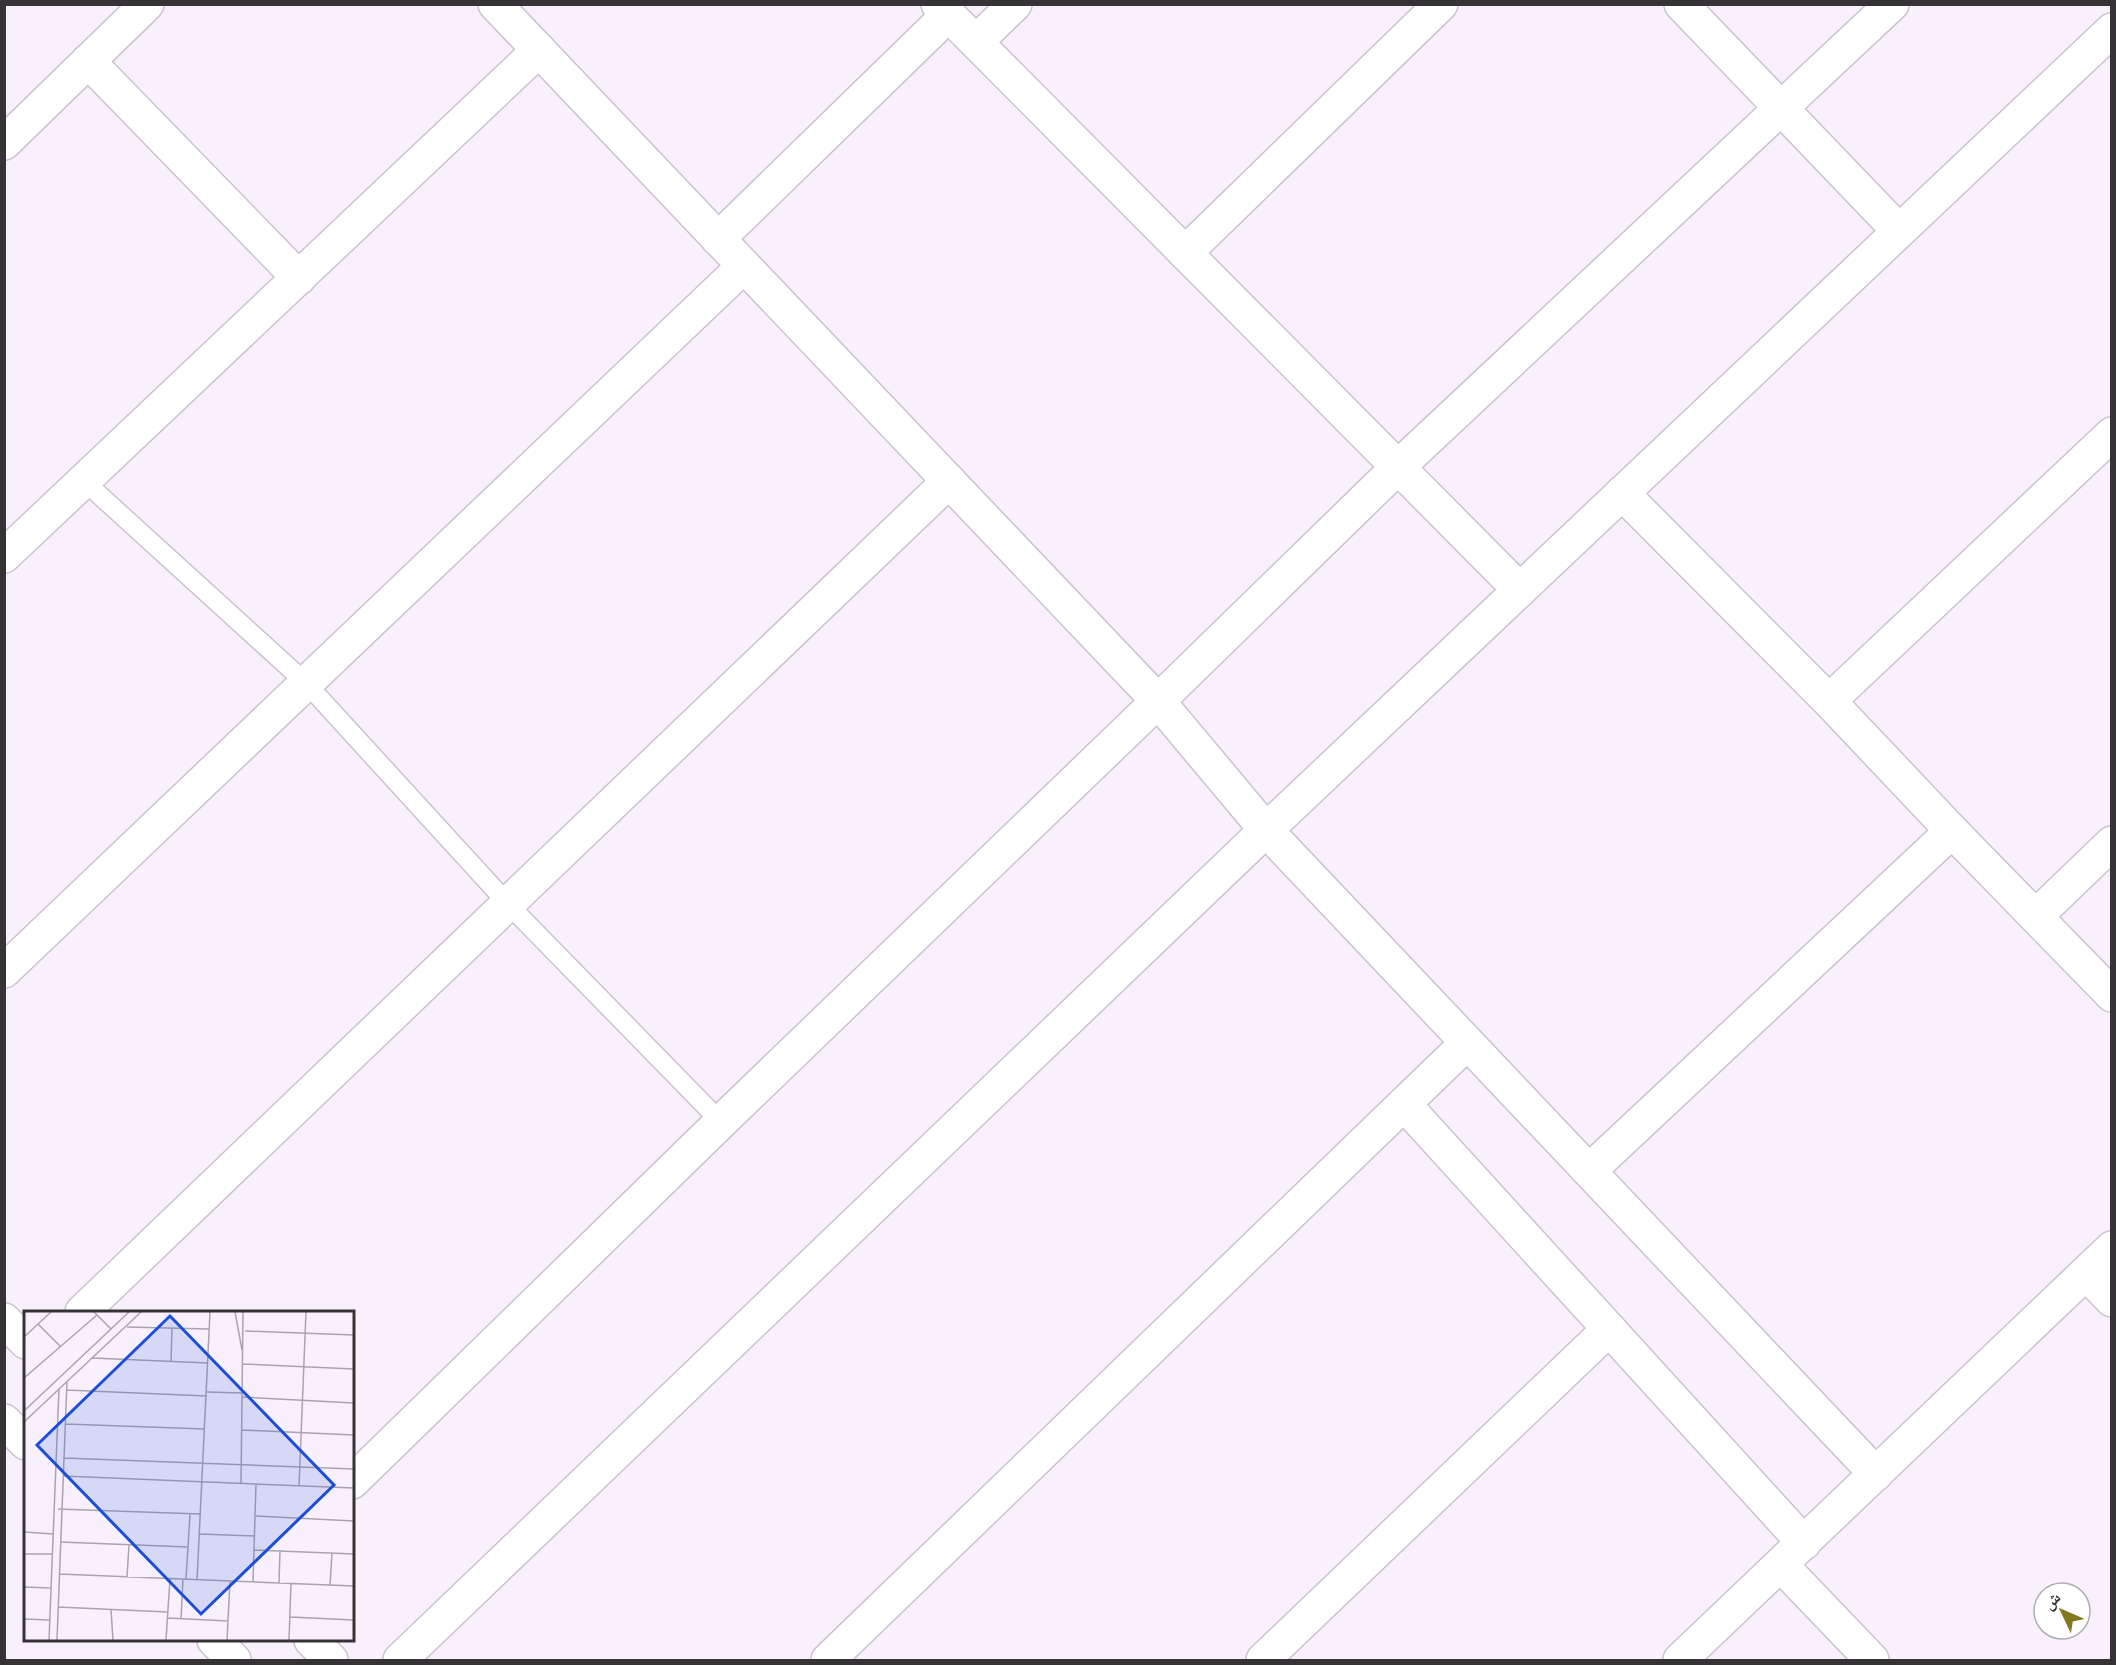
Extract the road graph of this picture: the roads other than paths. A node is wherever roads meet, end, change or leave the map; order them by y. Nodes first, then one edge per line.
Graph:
1 (147, 4) edge
2 (495, 4) edge
3 (1015, 4) edge
4 (1441, 4) edge
5 (1681, 4) edge
6 (1892, 4) edge
7 (943, 10) edge
8 (2109, 38) edge
9 (976, 42) junction
10 (539, 50) junction
11 (88, 61) junction
12 (1783, 108) junction
13 (4, 143) edge
14 (1899, 231) junction
15 (718, 239) junction
16 (1185, 253) junction
17 (744, 266) junction
18 (299, 278) junction
19 (2112, 434) edge
20 (1398, 467) junction
21 (84, 481) junction
22 (949, 481) junction
23 (1622, 493) junction
24 (4, 556) edge
25 (1520, 590) junction
26 (306, 683) junction
27 (1158, 701) junction
28 (1829, 701) junction
29 (1266, 830) junction
30 (1952, 831) junction
31 (2112, 843) edge
32 (508, 904) junction
33 (2036, 916) junction
34 (4, 971) edge
35 (2112, 995) edge
36 (1467, 1043) junction
37 (1404, 1104) junction
38 (721, 1122) junction
39 (1589, 1171) junction
40 (2112, 1248) edge
41 (2086, 1273) junction
42 (2112, 1300) edge
43 (83, 1311) edge
44 (4, 1320) edge
45 (1609, 1329) junction
46 (24, 1340) edge
47 (4, 1421) edge
48 (24, 1441) edge
49 (1876, 1474) junction
50 (354, 1480) edge
51 (1792, 1554) junction
52 (215, 1641) edge
53 (312, 1641) edge
54 (1694, 1656) edge
55 (234, 1660) edge
56 (331, 1660) edge
57 (400, 1660) edge
58 (828, 1660) edge
59 (1263, 1660) edge
60 (1872, 1660) edge

1 - 11 street
2 - 10 street
3 - 9 street
4 - 16 street
5 - 12 street
6 - 12 street
7 - 9 street
7 - 15 street
8 - 14 street
9 - 16 street
10 - 15 street
10 - 18 street
11 - 13 street
11 - 18 street
12 - 14 street
12 - 20 street
14 - 23 street
15 - 17 street
16 - 20 street
17 - 22 street
17 - 26 street
18 - 21 street
19 - 28 street
20 - 25 street
20 - 27 street
21 - 24 street
21 - 26 lane
22 - 27 street
22 - 32 street
23 - 25 street
23 - 28 street
25 - 29 street
26 - 32 lane
26 - 34 street
27 - 29 street
27 - 38 street
28 - 30 street
29 - 36 street
29 - 57 street
30 - 33 street
30 - 39 street
31 - 33 street
32 - 38 lane
32 - 43 street
33 - 35 street
36 - 37 street
36 - 39 street
37 - 45 street
37 - 58 street
38 - 50 street
39 - 49 street
40 - 41 street
41 - 42 street
41 - 49 street
44 - 46 street
45 - 51 street
45 - 59 street
47 - 48 street
49 - 51 street
51 - 54 street
51 - 60 street
52 - 55 street
53 - 56 street

